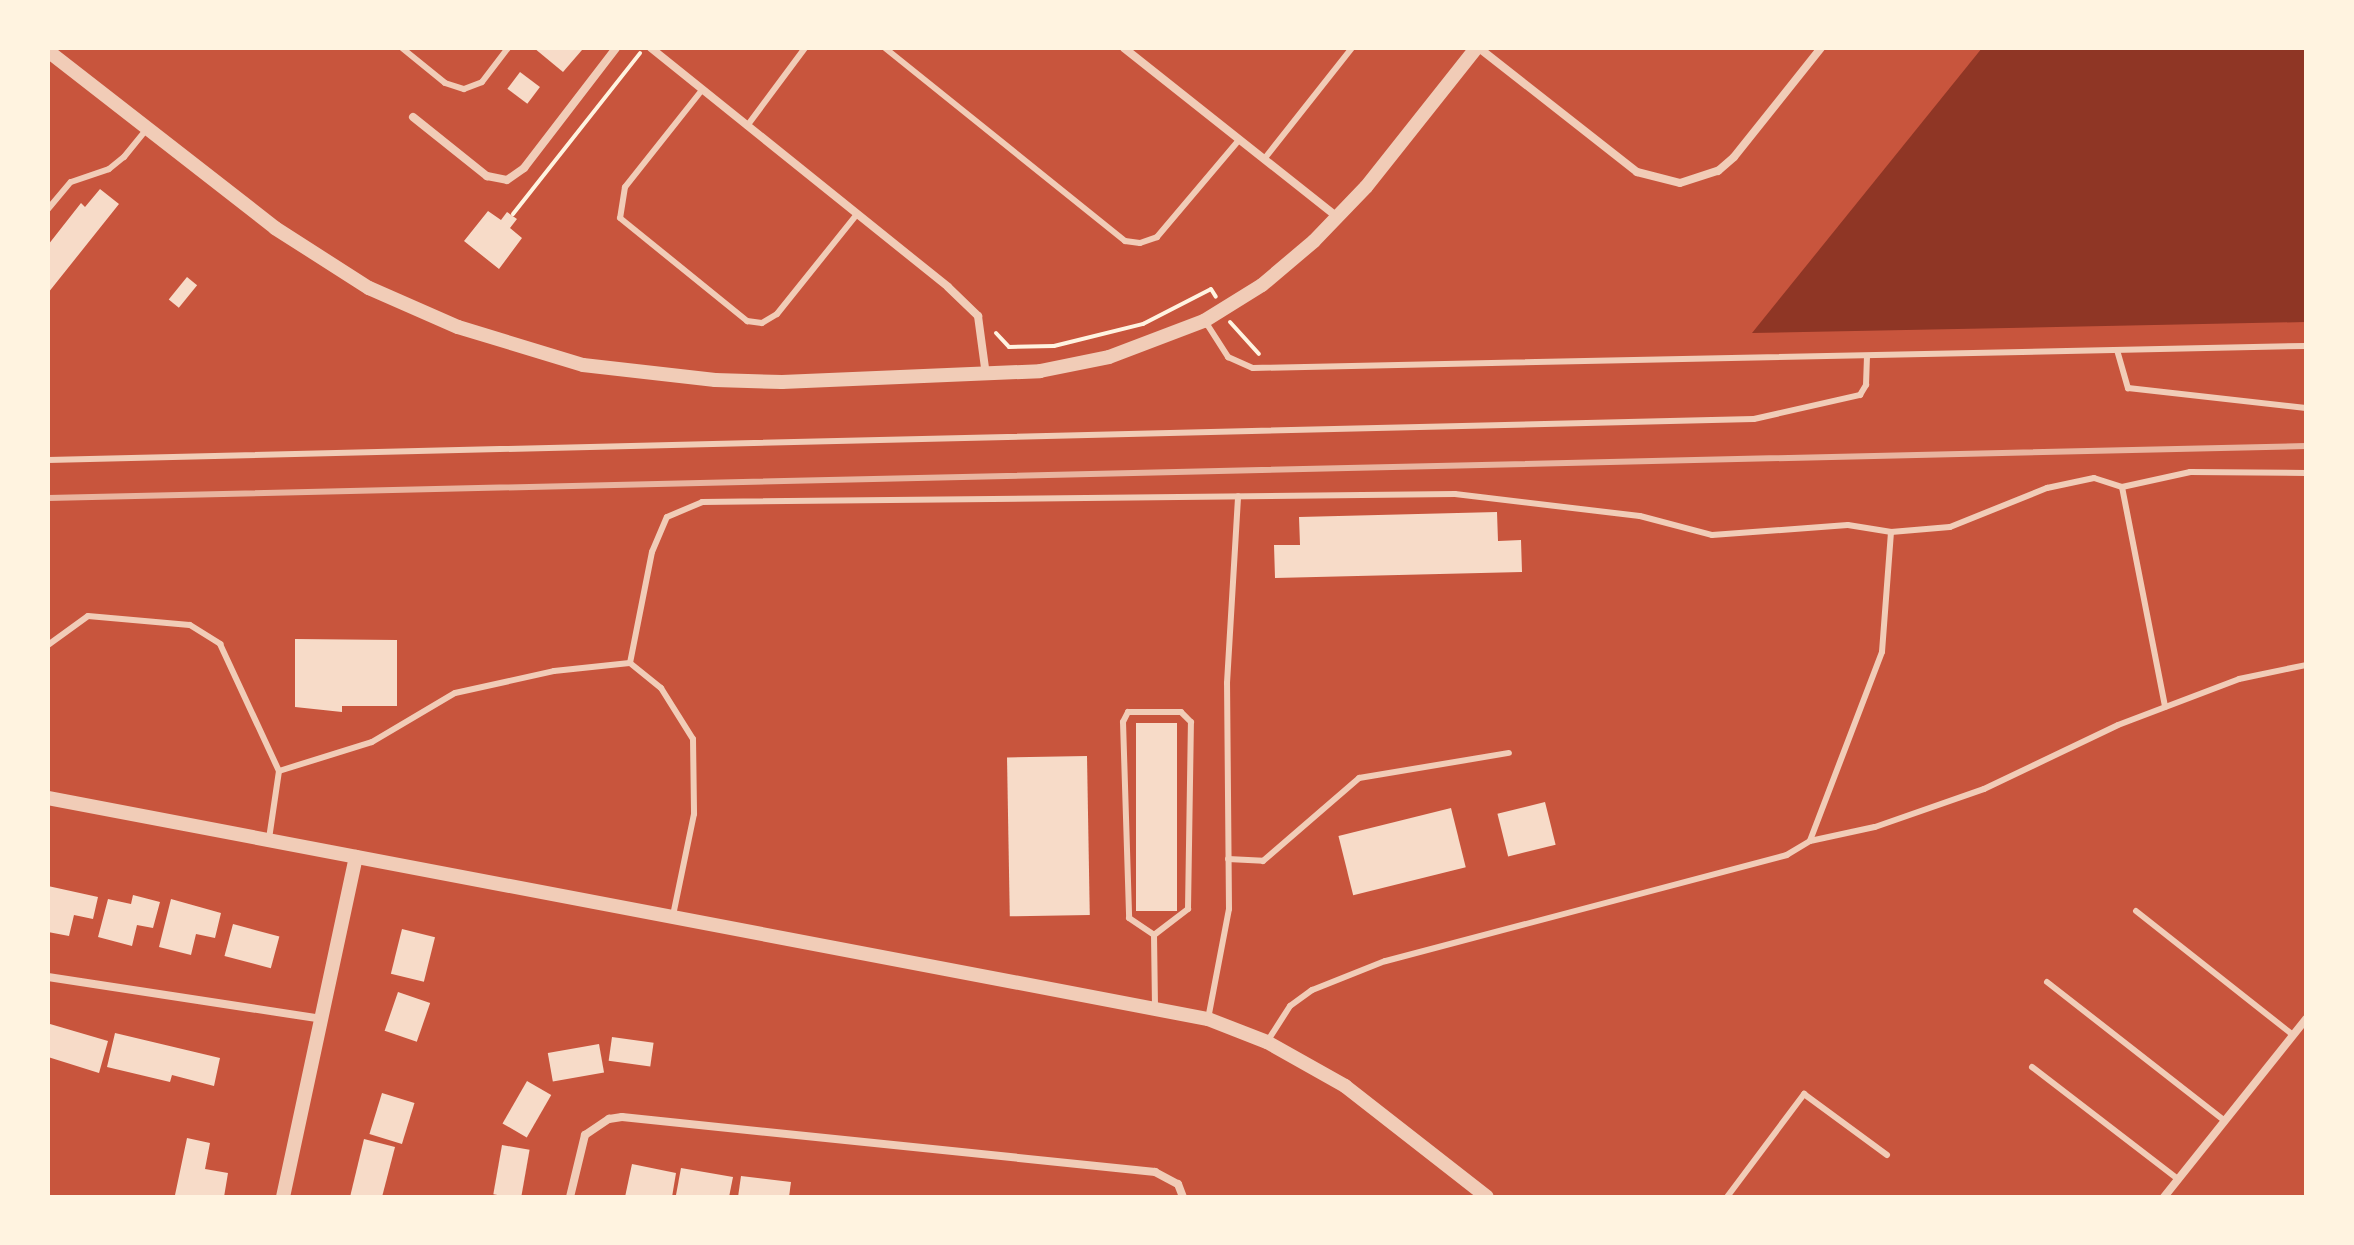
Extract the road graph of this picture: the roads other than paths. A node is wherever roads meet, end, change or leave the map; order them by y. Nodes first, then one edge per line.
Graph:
1 (402, 48) edge
2 (508, 48) edge
3 (616, 48) edge
4 (651, 48) edge
5 (805, 48) edge
6 (885, 48) edge
7 (1124, 48) edge
8 (1352, 48) edge
9 (1477, 48) edge
10 (1821, 48) edge
11 (48, 51) edge
12 (702, 90) junction
13 (413, 117) dead end
14 (747, 126) junction
15 (147, 129) junction
16 (1239, 140) junction
17 (1265, 158) junction
18 (48, 209) edge
19 (857, 214) junction
20 (1337, 217) junction
21 (1204, 321) junction
22 (2306, 346) edge
23 (2117, 350) junction
24 (1867, 356) junction
25 (986, 375) junction
26 (2306, 408) edge
27 (48, 460) edge
28 (2306, 473) edge
29 (2122, 487) junction
30 (1238, 496) junction
31 (1891, 532) junction
32 (48, 645) edge
33 (630, 663) junction
34 (2306, 665) edge
35 (2165, 707) junction
36 (1509, 753) dead end
37 (279, 771) junction
38 (48, 798) edge
39 (269, 840) junction
40 (1810, 841) junction
41 (356, 857) junction
42 (1228, 859) junction
43 (2136, 911) dead end
44 (673, 915) junction
45 (1154, 935) junction
46 (48, 977) edge
47 (2047, 982) dead end
48 (1155, 1008) junction
49 (322, 1019) junction
50 (1208, 1019) junction
51 (2306, 1019) edge
52 (2293, 1035) junction
53 (1267, 1042) junction
54 (2032, 1067) dead end
55 (2225, 1121) junction
56 (1887, 1155) dead end
57 (2178, 1179) junction
58 (283, 1197) edge
59 (570, 1197) edge
60 (1183, 1197) edge
61 (1487, 1197) edge
62 (1727, 1197) edge
63 (2164, 1197) edge

1 - 2 lane
3 - 13 street
4 - 12 street
5 - 14 lane
6 - 16 lane
7 - 16 street
8 - 17 lane
9 - 10 street
9 - 20 street
11 - 15 street
12 - 14 street
12 - 19 lane
14 - 19 street
15 - 18 lane
15 - 25 street
16 - 17 street
17 - 20 street
19 - 25 street
20 - 21 street
21 - 24 lane
21 - 25 street
22 - 23 lane
23 - 24 lane
23 - 26 lane
24 - 27 lane
28 - 29 lane
29 - 31 lane
29 - 35 lane
30 - 31 lane
30 - 33 lane
30 - 42 lane
31 - 40 lane
32 - 37 lane
33 - 37 lane
33 - 44 lane
34 - 35 lane
35 - 40 lane
36 - 42 lane
37 - 39 lane
38 - 39 street
39 - 41 street
40 - 53 lane
41 - 44 street
41 - 49 street
42 - 50 lane
43 - 52 lane
44 - 48 street
45 - 45 lane
45 - 48 lane
46 - 49 street
47 - 55 lane
48 - 50 street
49 - 58 street
50 - 53 street
51 - 52 street
52 - 55 street
53 - 61 street
54 - 57 lane
55 - 57 street
56 - 62 lane
57 - 63 street
59 - 60 street

